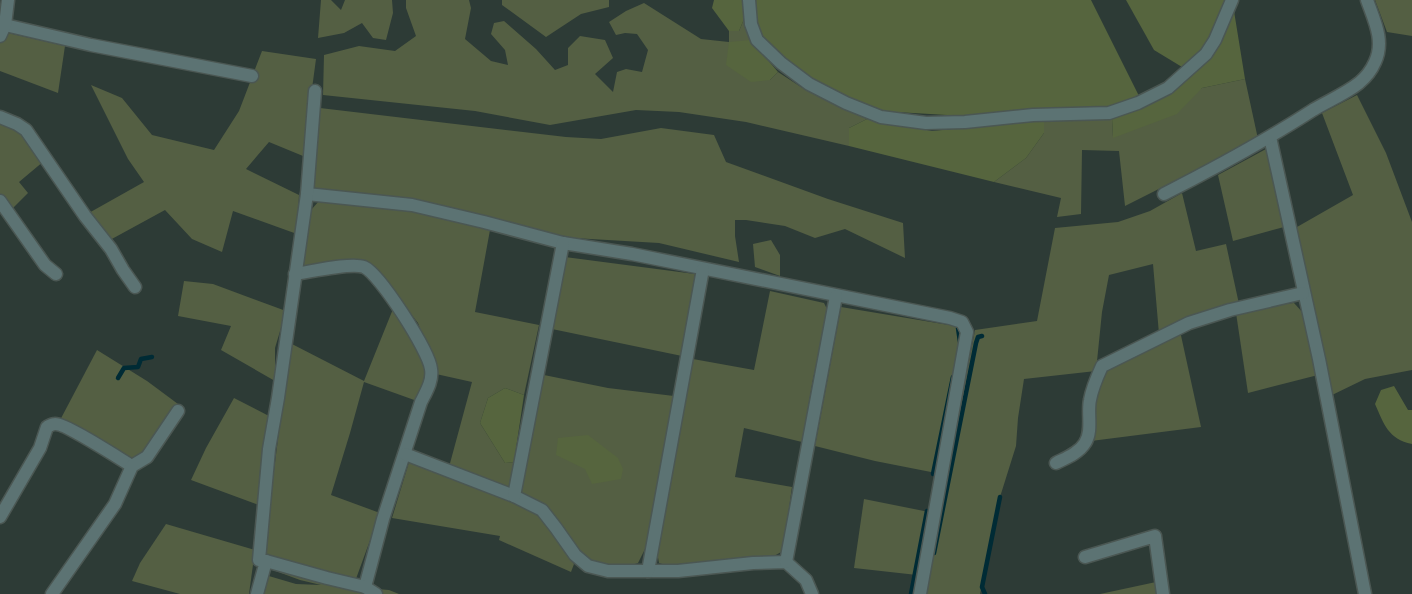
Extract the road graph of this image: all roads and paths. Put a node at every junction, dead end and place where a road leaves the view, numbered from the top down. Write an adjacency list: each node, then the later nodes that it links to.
1 (8, 0): 5 (street)
2 (749, 0): 3 (street)
3 (1232, 0)
4 (1367, 0): 9 (street)
5 (2, 31): 6 (street)
6 (252, 76)
7 (315, 91): 10 (street)
8 (0, 117): 17 (street)
9 (1270, 138): 11 (street); 18 (street)
10 (307, 194): 13 (street); 16 (street)
11 (1164, 194)
12 (0, 201): 15 (street)
13 (563, 244): 14 (street); 24 (street)
14 (703, 269): 19 (street); 29 (street)
15 (56, 274)
16 (295, 274): 21 (street); 27 (street)
17 (136, 287)
18 (1303, 293): 22 (street); 37 (street)
19 (836, 296): 28 (street); 35 (street)
20 (178, 410): 23 (street)
21 (405, 454): 24 (street); 30 (street)
22 (1056, 463)
23 (132, 466): 25 (street); 31 (street)
24 (514, 496): 29 (street)
25 (0, 517)
26 (1085, 557): 36 (street)
27 (266, 561): 30 (street); 32 (street)
28 (786, 562): 29 (street); 34 (street)
29 (648, 571)
30 (365, 586): 33 (street)
31 (52, 594)
32 (257, 594)
33 (376, 594)
34 (812, 594)
35 (920, 594)
36 (1163, 594)
37 (1365, 594)

